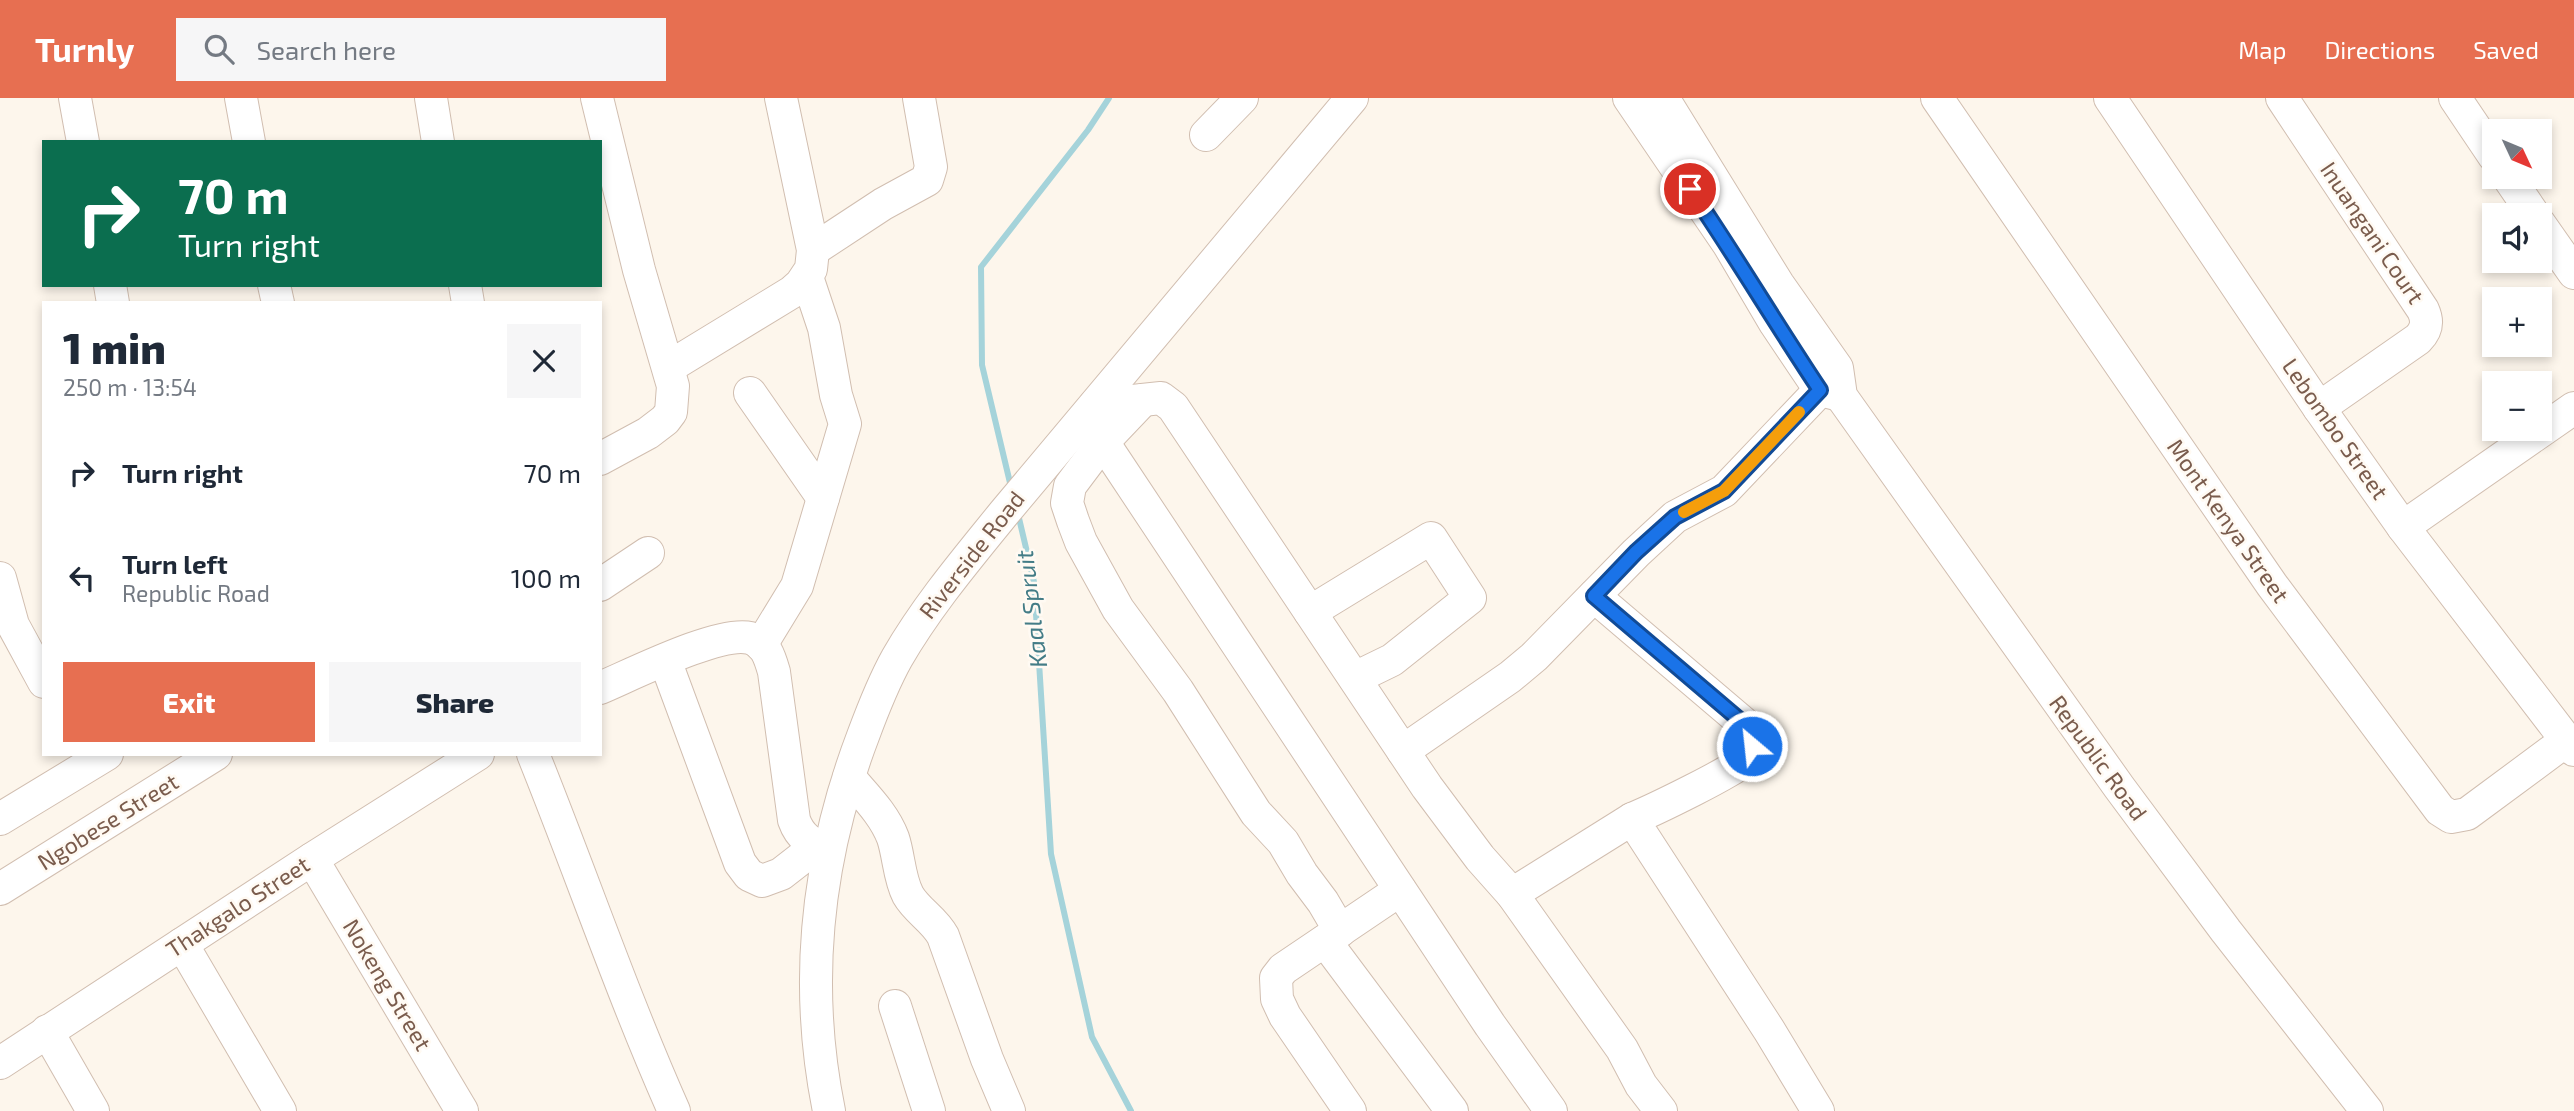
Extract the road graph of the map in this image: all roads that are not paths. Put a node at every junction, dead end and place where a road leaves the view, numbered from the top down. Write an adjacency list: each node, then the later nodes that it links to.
1 (75, 98): 17 (street)
2 (241, 98): 18 (street)
3 (431, 98): 19 (street)
4 (597, 98): 23 (street)
5 (781, 98): 21 (street)
6 (919, 98): 21 (street)
7 (1242, 98): 15 (street)
8 (1352, 98): 27 (street, Riverside Road)
9 (1629, 98): 25 (street, Republic Road)
10 (1663, 98): 25 (street, Republic Road)
11 (1937, 98): 44 (street, Mont Kenya Street)
12 (2110, 98): 28 (street, Lebombo Street)
13 (2282, 98): 28 (street, Inuangani Court)
14 (2455, 98): 16 (street)
15 (1206, 135)
16 (2482, 138)
17 (83, 140)
18 (249, 140)
19 (438, 140)
20 (2555, 232): 22 (street)
21 (810, 263): 23 (street); 32 (street)
22 (2574, 273)
23 (669, 367): 31 (street)
24 (750, 393): 32 (street)
25 (1830, 393): 37 (street); 75 (street, Republic Road)
26 (1143, 400): 27 (street); 30 (street); 38 (street)
27 (1094, 405): 50 (street, Riverside Road)
28 (2319, 408): 33 (street, Lebombo Street)
29 (2574, 408): 33 (street)
30 (1102, 442): 56 (street); 58 (street)
31 (602, 458)
32 (823, 498): 39 (street)
33 (2403, 527): 44 (street, Lebombo Street)
34 (648, 553): 36 (street)
35 (0, 578): 41 (street)
36 (602, 584)
37 (1594, 596): 45 (street); 52 (street)
38 (1310, 612): 42 (street); 42 (street)
39 (761, 645): 40 (street); 53 (street)
40 (665, 660): 43 (street); 53 (street)
41 (42, 678)
42 (1354, 678): 45 (street)
43 (603, 680)
44 (2570, 745)
45 (1403, 751): 57 (street)
46 (213, 756): 55 (street, Ngobese Street)
47 (475, 756): 54 (street, Thakgalo Street)
48 (534, 756): 66 (street)
49 (97, 757): 51 (street)
50 (849, 777): 53 (street, Riverside Road); 69 (street)
51 (0, 819)
52 (1632, 819): 57 (street); 74 (street)
53 (822, 848): 67 (street, Riverside Road)
54 (312, 859): 59 (street, Thakgalo Street); 65 (street, Nokeng Street)
55 (0, 889)
56 (1400, 890): 58 (street); 72 (street)
57 (1512, 894): 73 (street)
58 (1333, 936): 70 (street); 71 (street)
59 (182, 944): 61 (street, Thakgalo Street); 64 (street)
60 (895, 1006): 68 (street)
61 (47, 1031): 62 (street, Thakgalo Street); 63 (street)
62 (0, 1063)
63 (93, 1111)
64 (279, 1111)
65 (462, 1111)
66 (674, 1111)
67 (829, 1111)
68 (929, 1111)
69 (1009, 1111)
70 (1350, 1111)
71 (1452, 1111)
72 (1551, 1111)
73 (1661, 1111)
74 (1818, 1111)
75 (2367, 1111)

